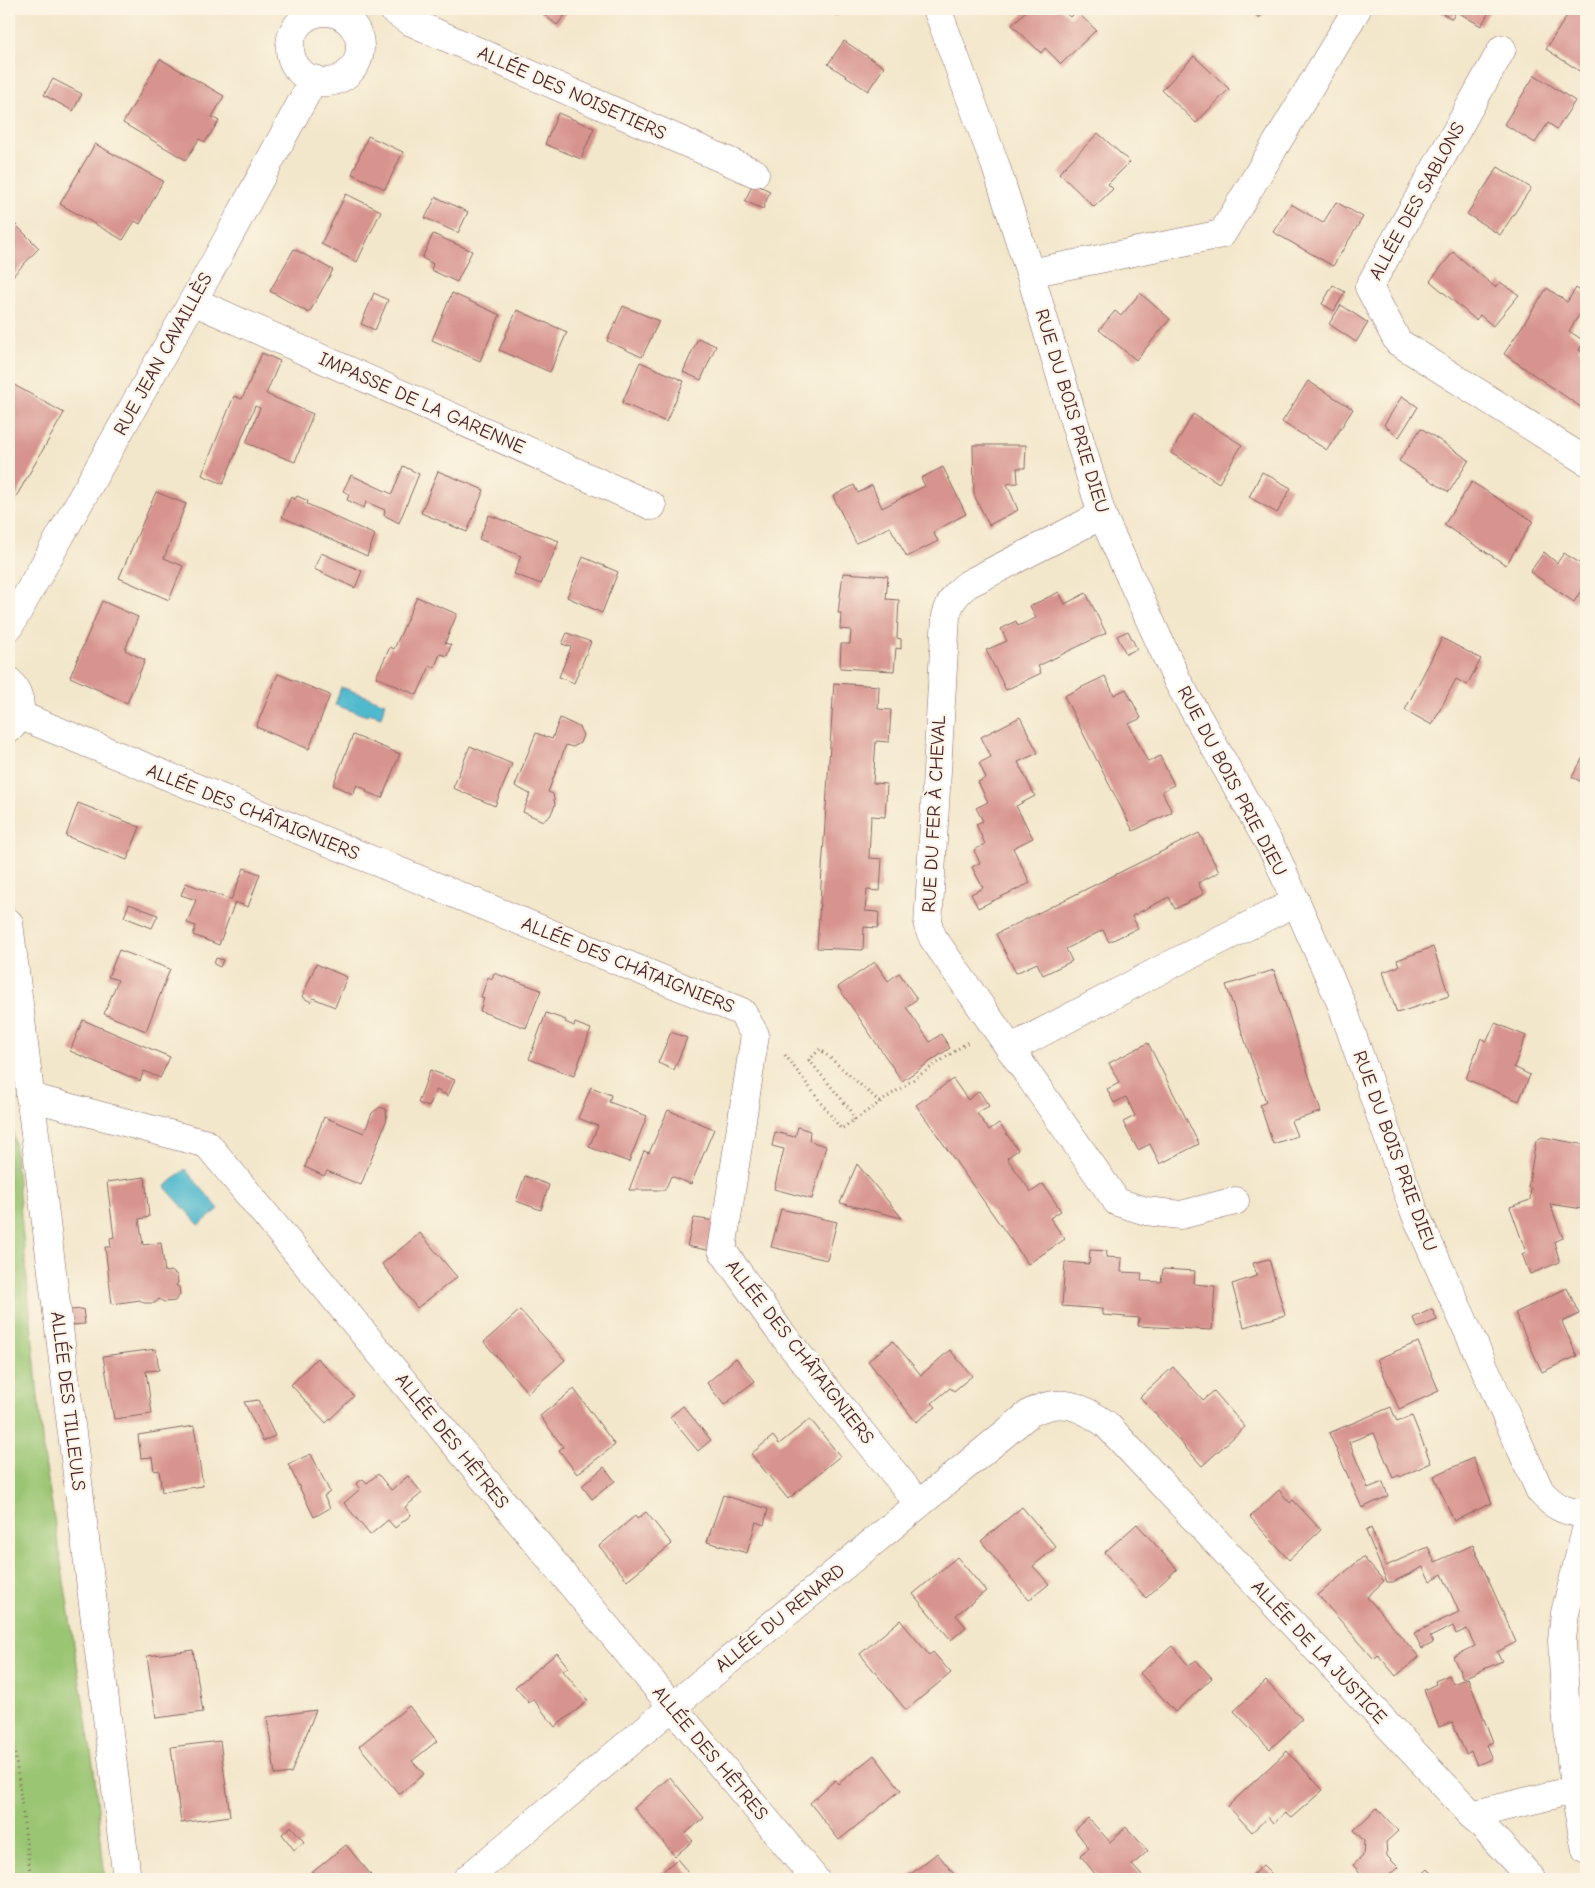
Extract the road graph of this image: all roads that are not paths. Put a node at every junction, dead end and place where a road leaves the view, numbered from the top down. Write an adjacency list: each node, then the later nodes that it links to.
1 (382, 9): 6 (street)
2 (392, 9): 9 (street, ALLÉE DES NOISETIERS)
3 (937, 9): 10 (street, RUE DU BOIS PRIE DIEU)
4 (1357, 9): 10 (street)
5 (315, 11): 6 (street); 8 (street)
6 (355, 28): 8 (street)
7 (1502, 49): 12 (street, ALLÉE DES SABLONS)
8 (314, 79): 11 (street, RUE JEAN CAVAILLÈS)
9 (755, 173)
10 (1030, 273): 14 (street, RUE DU BOIS PRIE DIEU)
11 (193, 300): 13 (street, IMPASSE DE LA GARENNE); 15 (street, RUE JEAN CAVAILLÈS)
12 (1586, 461)
13 (652, 506)
14 (1102, 515): 18 (street, RUE DU BOIS PRIE DIEU); 20 (street, RUE DU FER À CHEVAL)
15 (9, 627)
16 (9, 681): 17 (street)
17 (14, 722): 24 (street, ALLÉE DES CHÂTAIGNIERS)
18 (1296, 902): 20 (street); 25 (street, RUE DU BOIS PRIE DIEU)
19 (9, 923): 21 (street, ALLÉE DES TILLEULS)
20 (1010, 1049): 22 (street, RUE DU FER À CHEVAL)
21 (30, 1096): 27 (street, ALLÉE DES HÊTRES); 31 (street, ALLÉE DES TILLEULS)
22 (1235, 1201)
23 (1106, 1424): 24 (street, ALLÉE DU RENARD); 29 (street, ALLÉE DE LA JUSTICE)
24 (920, 1504): 27 (street, ALLÉE DU RENARD)
25 (1586, 1514)
26 (1586, 1530): 28 (street)
27 (672, 1707): 32 (street, ALLÉE DU RENARD); 33 (street, ALLÉE DES HÊTRES)
28 (1580, 1788): 29 (street); 30 (street)
29 (1471, 1815): 34 (street, ALLÉE DE LA JUSTICE)
30 (1586, 1850)
31 (127, 1879)
32 (467, 1879)
33 (815, 1879)
34 (1532, 1879)

